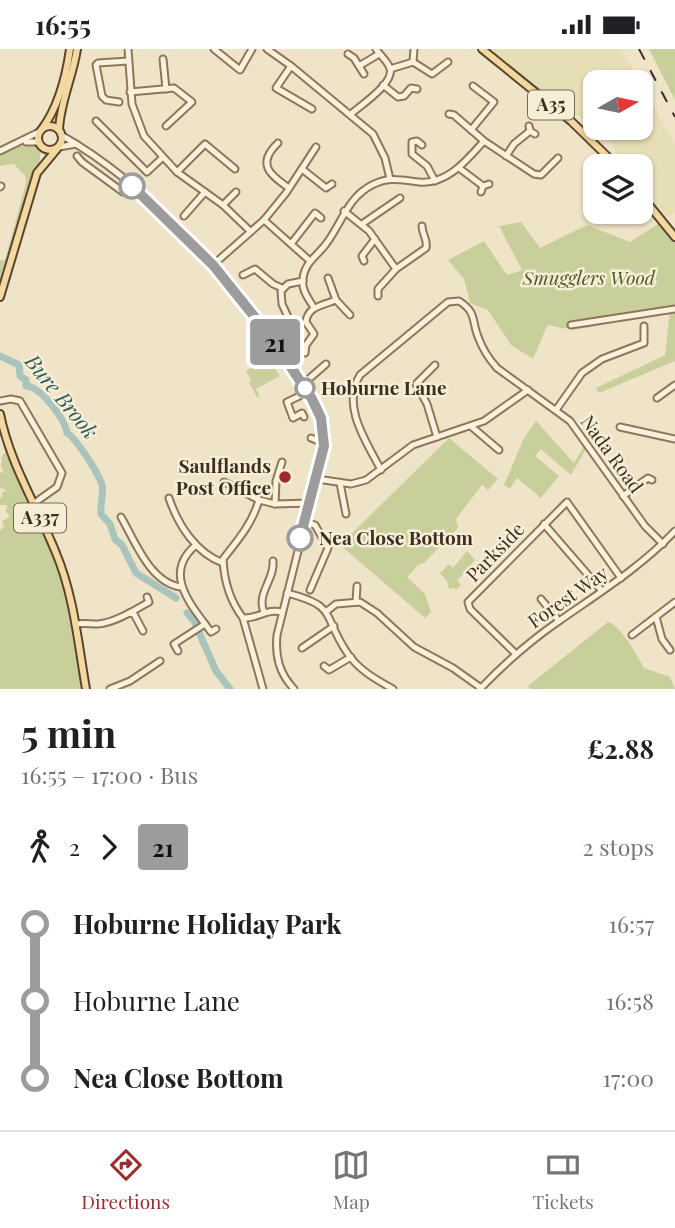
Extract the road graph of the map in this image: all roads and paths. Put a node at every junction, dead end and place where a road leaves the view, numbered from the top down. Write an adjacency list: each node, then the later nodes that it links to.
1 (70, 49): 37 (main road)
2 (77, 49): 38 (main road)
3 (128, 49): 13 (street)
4 (214, 49): 5 (street)
5 (252, 49)
6 (267, 49): 9 (street)
7 (414, 49): 14 (street)
8 (482, 49): 48 (main road, A35)
9 (276, 51): 16 (street)
10 (378, 51): 17 (street); 18 (street)
11 (348, 54): 17 (street)
12 (163, 59): 24 (street)
13 (128, 61): 25 (street); 27 (street)
14 (413, 62): 15 (street); 18 (street)
15 (448, 62)
16 (291, 66): 23 (street); 31 (street)
17 (359, 66): 19 (street)
18 (390, 69): 20 (street)
19 (364, 73)
20 (383, 85): 21 (street); 31 (street)
21 (412, 87)
22 (478, 87): 35 (street)
23 (276, 88): 26 (street); 30 (street)
24 (166, 89): 25 (street); 28 (street)
25 (131, 92): 52 (street)
26 (272, 95)
27 (119, 101)
28 (192, 102): 29 (street); 34 (street)
29 (199, 108)
30 (312, 109)
31 (351, 114): 59 (street)
32 (449, 114): 35 (street)
33 (96, 121): 52 (street)
34 (166, 125)
35 (471, 130): 39 (street)
36 (531, 130): 50 (street)
37 (41, 131): 38 (main road); 40 (street); 43 (main road)
38 (60, 133): 42 (street); 46 (main road)
39 (484, 141): 50 (street); 54 (street)
40 (23, 142): 43 (street); 47 (street)
41 (278, 143): 63 (street)
42 (76, 144): 46 (street); 58 (street)
43 (41, 145): 46 (main road); 53 (main road)
44 (422, 145): 60 (street)
45 (316, 147): 56 (street)
46 (58, 148): 53 (main road)
47 (0, 151)
48 (605, 154)
49 (77, 156): 62 (street)
50 (506, 156): 51 (street)
51 (559, 156)
52 (162, 158): 57 (street)
53 (41, 166): 90 (main road)
54 (459, 168): 60 (street); 64 (street)
55 (235, 169): 57 (street)
56 (302, 169): 61 (street); 63 (street)
57 (177, 171): 66 (street)
58 (123, 178): 62 (street); 83 (street)
59 (390, 179): 60 (street); 71 (street)
60 (435, 181)
61 (332, 184)
62 (117, 187): 65 (street)
63 (289, 188): 74 (street)
64 (485, 188)
65 (123, 192)
66 (205, 192): 69 (street); 72 (street)
67 (236, 192): 69 (street)
68 (396, 199): 75 (street)
69 (223, 205): 76 (street)
70 (653, 210): 78 (main road)
71 (344, 211): 75 (street); 82 (street)
72 (184, 216)
73 (321, 218): 80 (street)
74 (264, 220): 76 (street); 80 (street)
75 (362, 224): 79 (street)
76 (250, 231): 83 (street)
77 (420, 231): 84 (street)
78 (675, 237)
79 (375, 239): 81 (street); 84 (street)
80 (291, 243): 82 (street)
81 (361, 258)
82 (310, 261): 87 (street)
83 (213, 265): 101 (street)
84 (396, 269): 89 (street)
85 (243, 275): 88 (street)
86 (328, 278): 91 (street)
87 (303, 281): 88 (street); 92 (street)
88 (282, 288): 95 (street)
89 (378, 296)
90 (0, 297)
91 (336, 300): 92 (street); 94 (street)
92 (314, 308): 98 (street)
93 (675, 309): 96 (street)
94 (350, 315)
95 (288, 317)
96 (571, 325)
97 (645, 326): 107 (street)
98 (305, 353)
99 (326, 364): 101 (street)
100 (435, 365): 113 (street)
101 (303, 384): 104 (street)
102 (675, 385): 105 (street)
103 (528, 390): 107 (street, Nada Road); 110 (street); 119 (street, Nada Road)
104 (308, 392): 109 (street); 116 (street)
105 (657, 398)
106 (0, 401): 128 (street)
107 (556, 410): 124 (street, Nada Road)
108 (0, 414): 112 (main road, A337)
109 (304, 417)
110 (472, 427): 113 (street); 117 (street)
111 (620, 427): 115 (street)
112 (3, 434): 128 (main road, A337)
113 (438, 437): 119 (street)
114 (312, 438): 116 (street)
115 (675, 439)
116 (324, 443): 121 (street)
117 (499, 450)
118 (282, 462): 129 (street)
119 (381, 470): 123 (street)
120 (649, 478): 124 (street)
121 (317, 479): 123 (street); 127 (street)
122 (224, 482): 126 (street)
123 (340, 483): 130 (street)
124 (623, 496): 135 (street, Nada Road)
125 (169, 498): 136 (street)
126 (259, 500): 129 (street); 138 (street)
127 (310, 503): 129 (street); 132 (street)
128 (33, 504): 156 (main road, A337)
129 (275, 504)
130 (346, 514)
131 (121, 517): 141 (street)
132 (304, 522): 142 (street); 144 (street)
133 (544, 524): 139 (street, Parkside); 143 (street); 165 (street, Parkside)
134 (675, 531): 135 (street, Forest Way)
135 (663, 544): 139 (street, Forest Way)
136 (196, 545): 138 (street); 141 (street)
137 (272, 561): 151 (street)
138 (223, 563): 154 (street)
139 (621, 578): 143 (street, Forest Way)
140 (357, 586): 147 (street)
141 (181, 587): 158 (street)
142 (310, 590)
143 (602, 591): 155 (street, Forest Way)
144 (287, 593): 150 (street); 152 (street)
145 (147, 597): 149 (street)
146 (541, 599): 155 (street)
147 (356, 601): 150 (street); 174 (street)
148 (675, 602): 153 (street)
149 (128, 611): 156 (street); 160 (street)
150 (327, 611): 157 (street)
151 (264, 612): 152 (street); 154 (street)
152 (282, 612): 172 (street)
153 (656, 617): 161 (street); 163 (street)
154 (243, 618): 171 (street)
155 (559, 621): 165 (street, Forest Way)
156 (75, 624): 169 (main road, A337)
157 (334, 626): 162 (street); 166 (street)
158 (200, 627): 159 (street); 164 (street)
159 (216, 629)
160 (143, 631)
161 (632, 635)
162 (302, 648)
163 (670, 650)
164 (178, 651)
165 (516, 654): 174 (street, Forest Way)
166 (351, 657): 168 (street); 173 (street)
167 (160, 661): 170 (street)
168 (324, 666)
169 (86, 689)
170 (110, 689)
171 (262, 689)
172 (294, 689)
173 (393, 689)
174 (480, 689)

